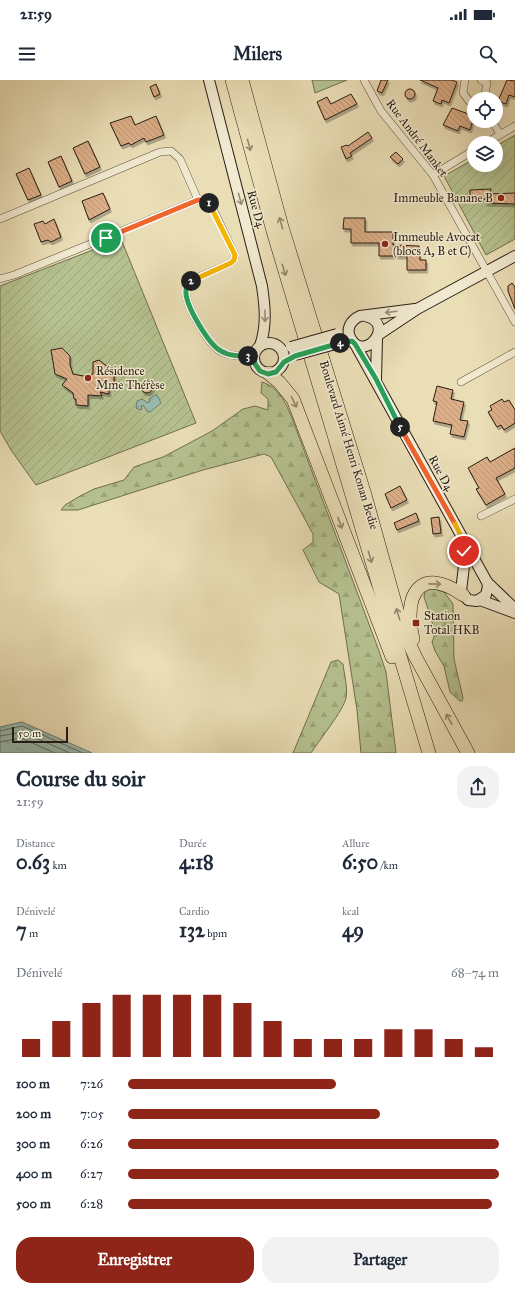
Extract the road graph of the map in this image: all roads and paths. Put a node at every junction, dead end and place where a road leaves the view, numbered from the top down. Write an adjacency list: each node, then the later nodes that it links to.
1 (209, 80): 27 (main road, Rue D4, one-way to 27)
2 (232, 80): 46 (highway, Boulevard Aimé Henri Konan Bedie, one-way to 46)
3 (242, 80): 45 (highway, Boulevard Aimé Henri Konan Bedie, one-way to 3)
4 (364, 80): 14 (street, Rue André Manket)
5 (465, 80): 8 (street)
6 (481, 80): 7 (street)
7 (486, 92)
8 (467, 98)
9 (515, 126): 11 (street)
10 (496, 128): 11 (street)
11 (500, 134): 12 (street)
12 (497, 136)
13 (467, 154): 14 (street)
14 (433, 175): 18 (street, Rue André Manket)
15 (198, 200): 16 (street); 19 (street); 31 (street)
16 (0, 219)
17 (515, 256): 18 (main road)
18 (487, 273): 20 (main road); 22 (street, Rue André Manket)
19 (0, 279)
20 (417, 309): 21 (main road, one-way to 21); 24 (main road)
21 (365, 316): 23 (main road); 24 (main road)
22 (515, 322)
23 (349, 326): 25 (main road); 26 (main road)
24 (378, 337): 26 (main road); 34 (main road, Rue D4)
25 (338, 338): 26 (main road); 29 (main road, bridge)
26 (354, 343): 34 (main road, Rue D4)
27 (260, 346): 28 (main road); 31 (main road, Rue D4)
28 (280, 347): 29 (main road); 32 (main road)
29 (293, 351): 32 (main road)
30 (515, 352): 35 (street)
31 (254, 356): 33 (main road)
32 (284, 362): 33 (main road)
33 (268, 374): 46 (highway, one-way to 46)
34 (376, 379): 38 (main road, Rue D4)
35 (461, 382)
36 (515, 499): 37 (street)
37 (481, 516)
38 (461, 536): 39 (main road, Rue D4); 40 (main road, Rue D4)
39 (485, 580): 40 (main road); 42 (main road); 43 (main road, Rue D4)
40 (462, 581): 41 (main road, Rue D4)
41 (463, 595): 42 (main road); 45 (highway, one-way to 41)
42 (480, 600): 44 (main road)
43 (515, 609)
44 (515, 613)
45 (425, 675): 48 (highway, Boulevard Aimé Henri Konan Bedie, one-way to 45)
46 (418, 717): 47 (highway, Boulevard Aimé Henri Konan Bedie)
47 (429, 753)
48 (468, 753)

